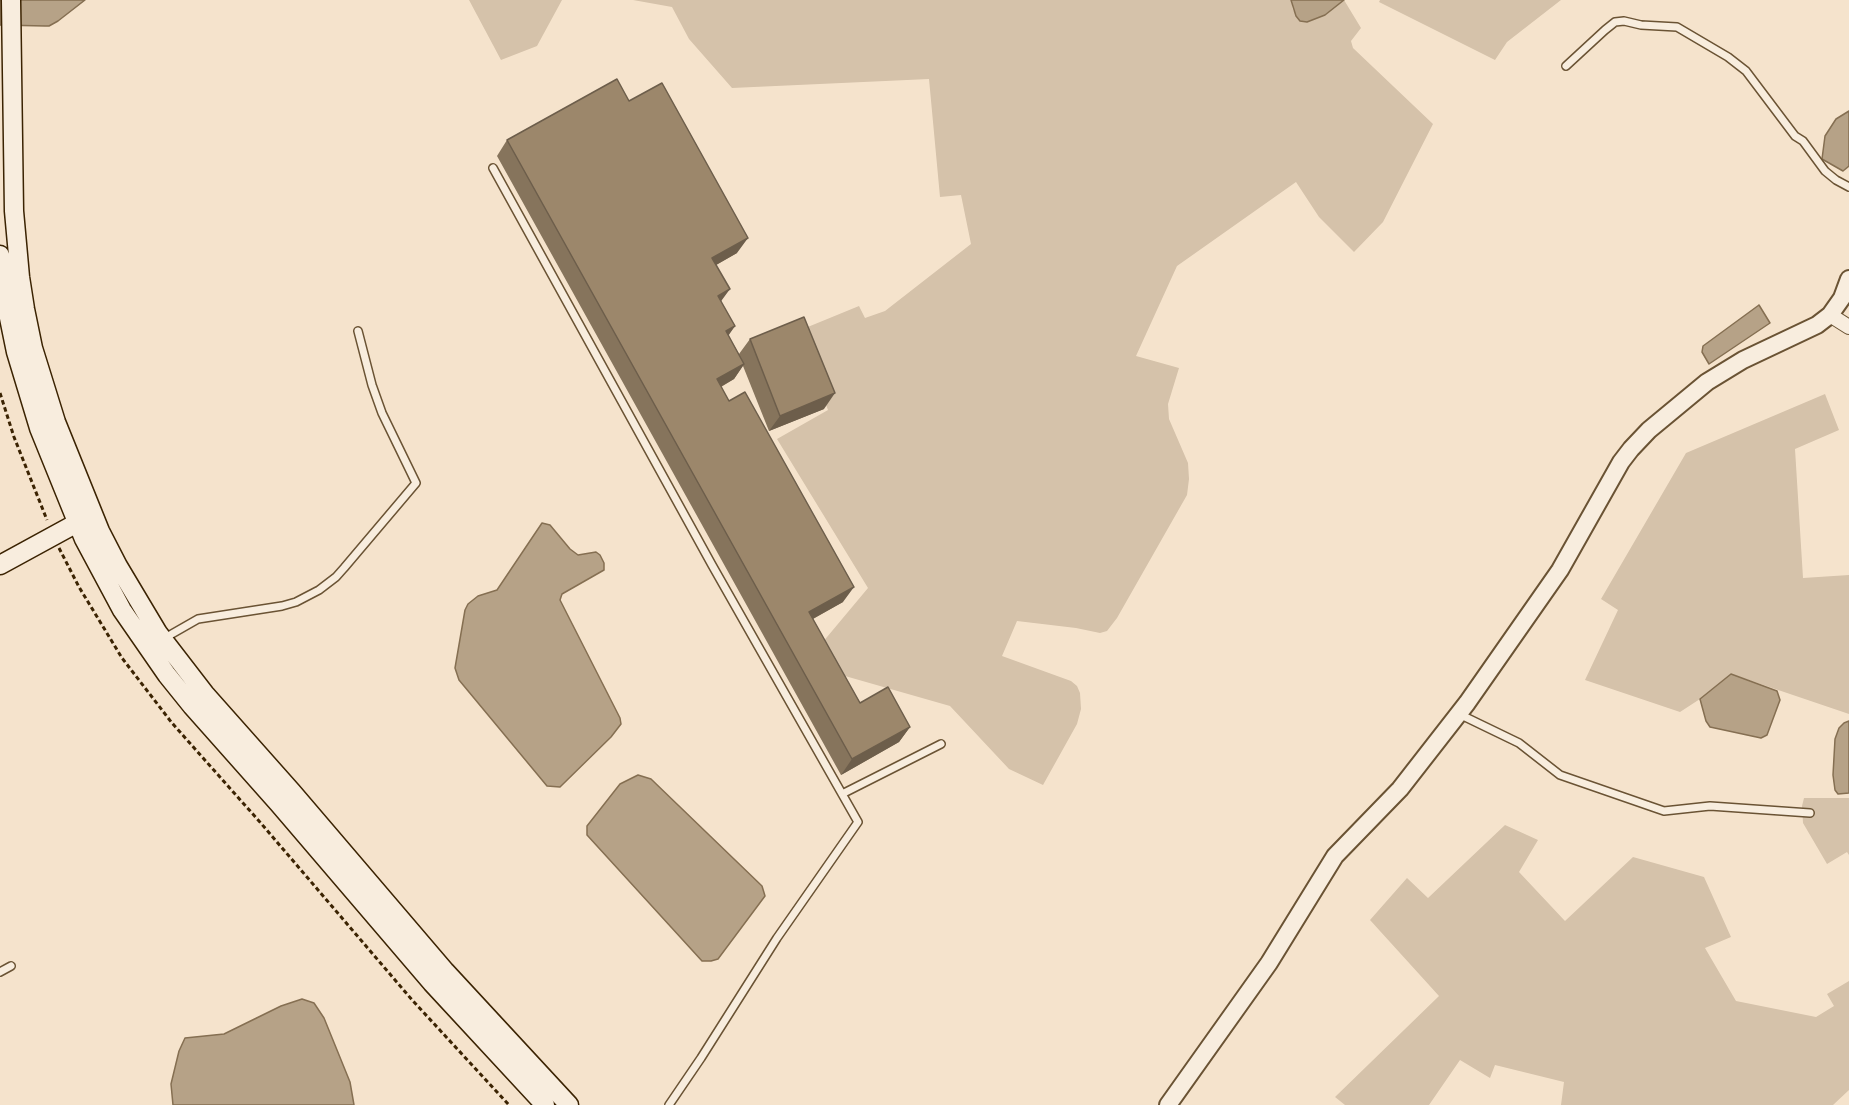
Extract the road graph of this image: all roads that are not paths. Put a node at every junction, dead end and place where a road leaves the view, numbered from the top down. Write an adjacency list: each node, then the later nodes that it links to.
1 (11, 0): 12 (main road)
2 (1566, 66): 4 (lane)
3 (493, 168): 15 (lane)
4 (1849, 187)
5 (0, 255): 10 (main road)
6 (1849, 279): 7 (street)
7 (1830, 315): 8 (street); 13 (street)
8 (1849, 327)
9 (358, 331): 12 (lane)
10 (77, 523): 11 (main road); 19 (main road)
11 (0, 565)
12 (163, 639): 20 (main road)
13 (1459, 714): 16 (lane); 22 (street)
14 (941, 744): 15 (lane)
15 (842, 794): 21 (lane)
16 (1810, 813)
17 (11, 966): 18 (lane)
18 (0, 972)
19 (545, 1105)
20 (569, 1105)
21 (669, 1105)
22 (1168, 1105)

